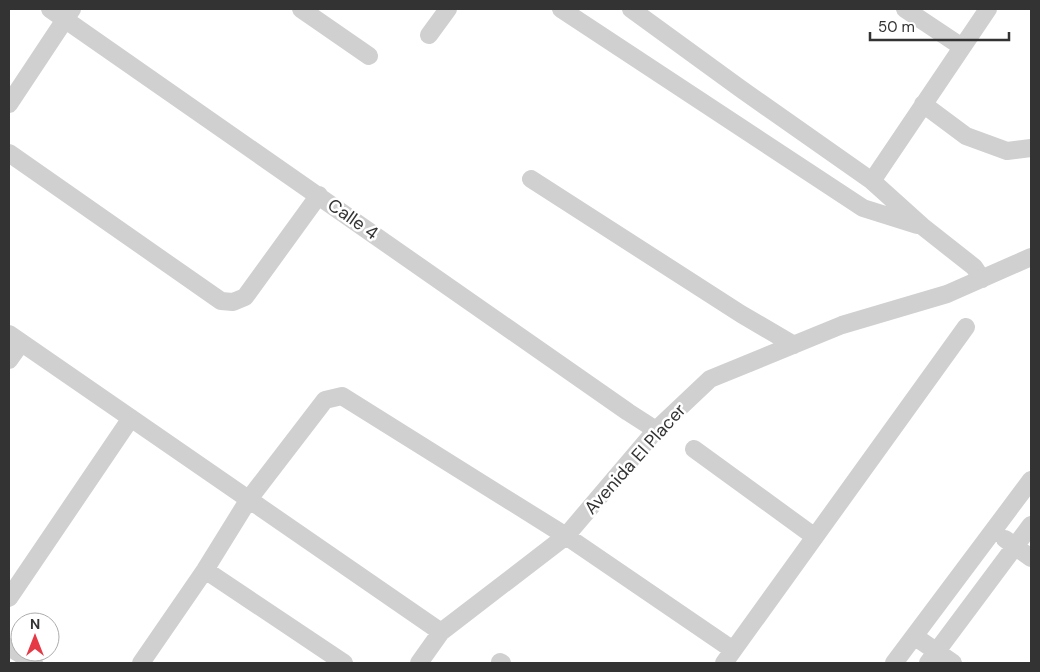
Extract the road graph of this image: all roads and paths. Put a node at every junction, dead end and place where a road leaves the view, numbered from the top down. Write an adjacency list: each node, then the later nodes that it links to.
1 (50, 9): 8 (street, Calle 4)
2 (301, 9): 11 (street)
3 (448, 9): 9 (street)
4 (561, 9): 19 (street)
5 (631, 9): 17 (street)
6 (906, 9): 10 (street)
7 (988, 9): 10 (street)
8 (68, 14): 12 (street); 18 (street, Calle 4)
9 (429, 35)
10 (962, 47): 13 (street)
11 (370, 56)
12 (9, 104)
13 (923, 104): 14 (street); 17 (street)
14 (1031, 148)
15 (9, 153): 18 (street)
16 (531, 179): 24 (street)
17 (872, 180): 19 (street)
18 (319, 195): 27 (street, Calle 4)
19 (922, 226): 21 (street)
20 (1031, 257): 21 (street, Avenida El Placer)
21 (982, 279): 24 (street, Avenida El Placer)
22 (966, 327): 34 (street)
23 (15, 338): 25 (street); 26 (street)
24 (794, 345): 27 (street, Avenida El Placer)
25 (9, 360)
26 (131, 418): 30 (street); 38 (street)
27 (656, 430): 33 (street, Avenida El Placer)
28 (694, 449): 34 (street)
29 (1031, 480): 32 (street)
30 (249, 500): 33 (street); 37 (street); 39 (street)
31 (1031, 525): 35 (street)
32 (993, 530): 35 (street); 40 (street)
33 (566, 536): 39 (street, Avenida El Placer); 42 (street)
34 (815, 537): 42 (street)
35 (1015, 546): 36 (street); 43 (street)
36 (1031, 558)
37 (205, 570): 45 (street); 46 (street)
38 (9, 598)
39 (441, 632): 47 (street, Avenida El Placer)
40 (914, 636): 43 (street); 48 (street)
41 (9, 647): 44 (street)
42 (728, 657)
43 (933, 657): 49 (street)
44 (34, 663)
45 (141, 663)
46 (344, 663)
47 (419, 663)
48 (894, 663)
49 (953, 663)

